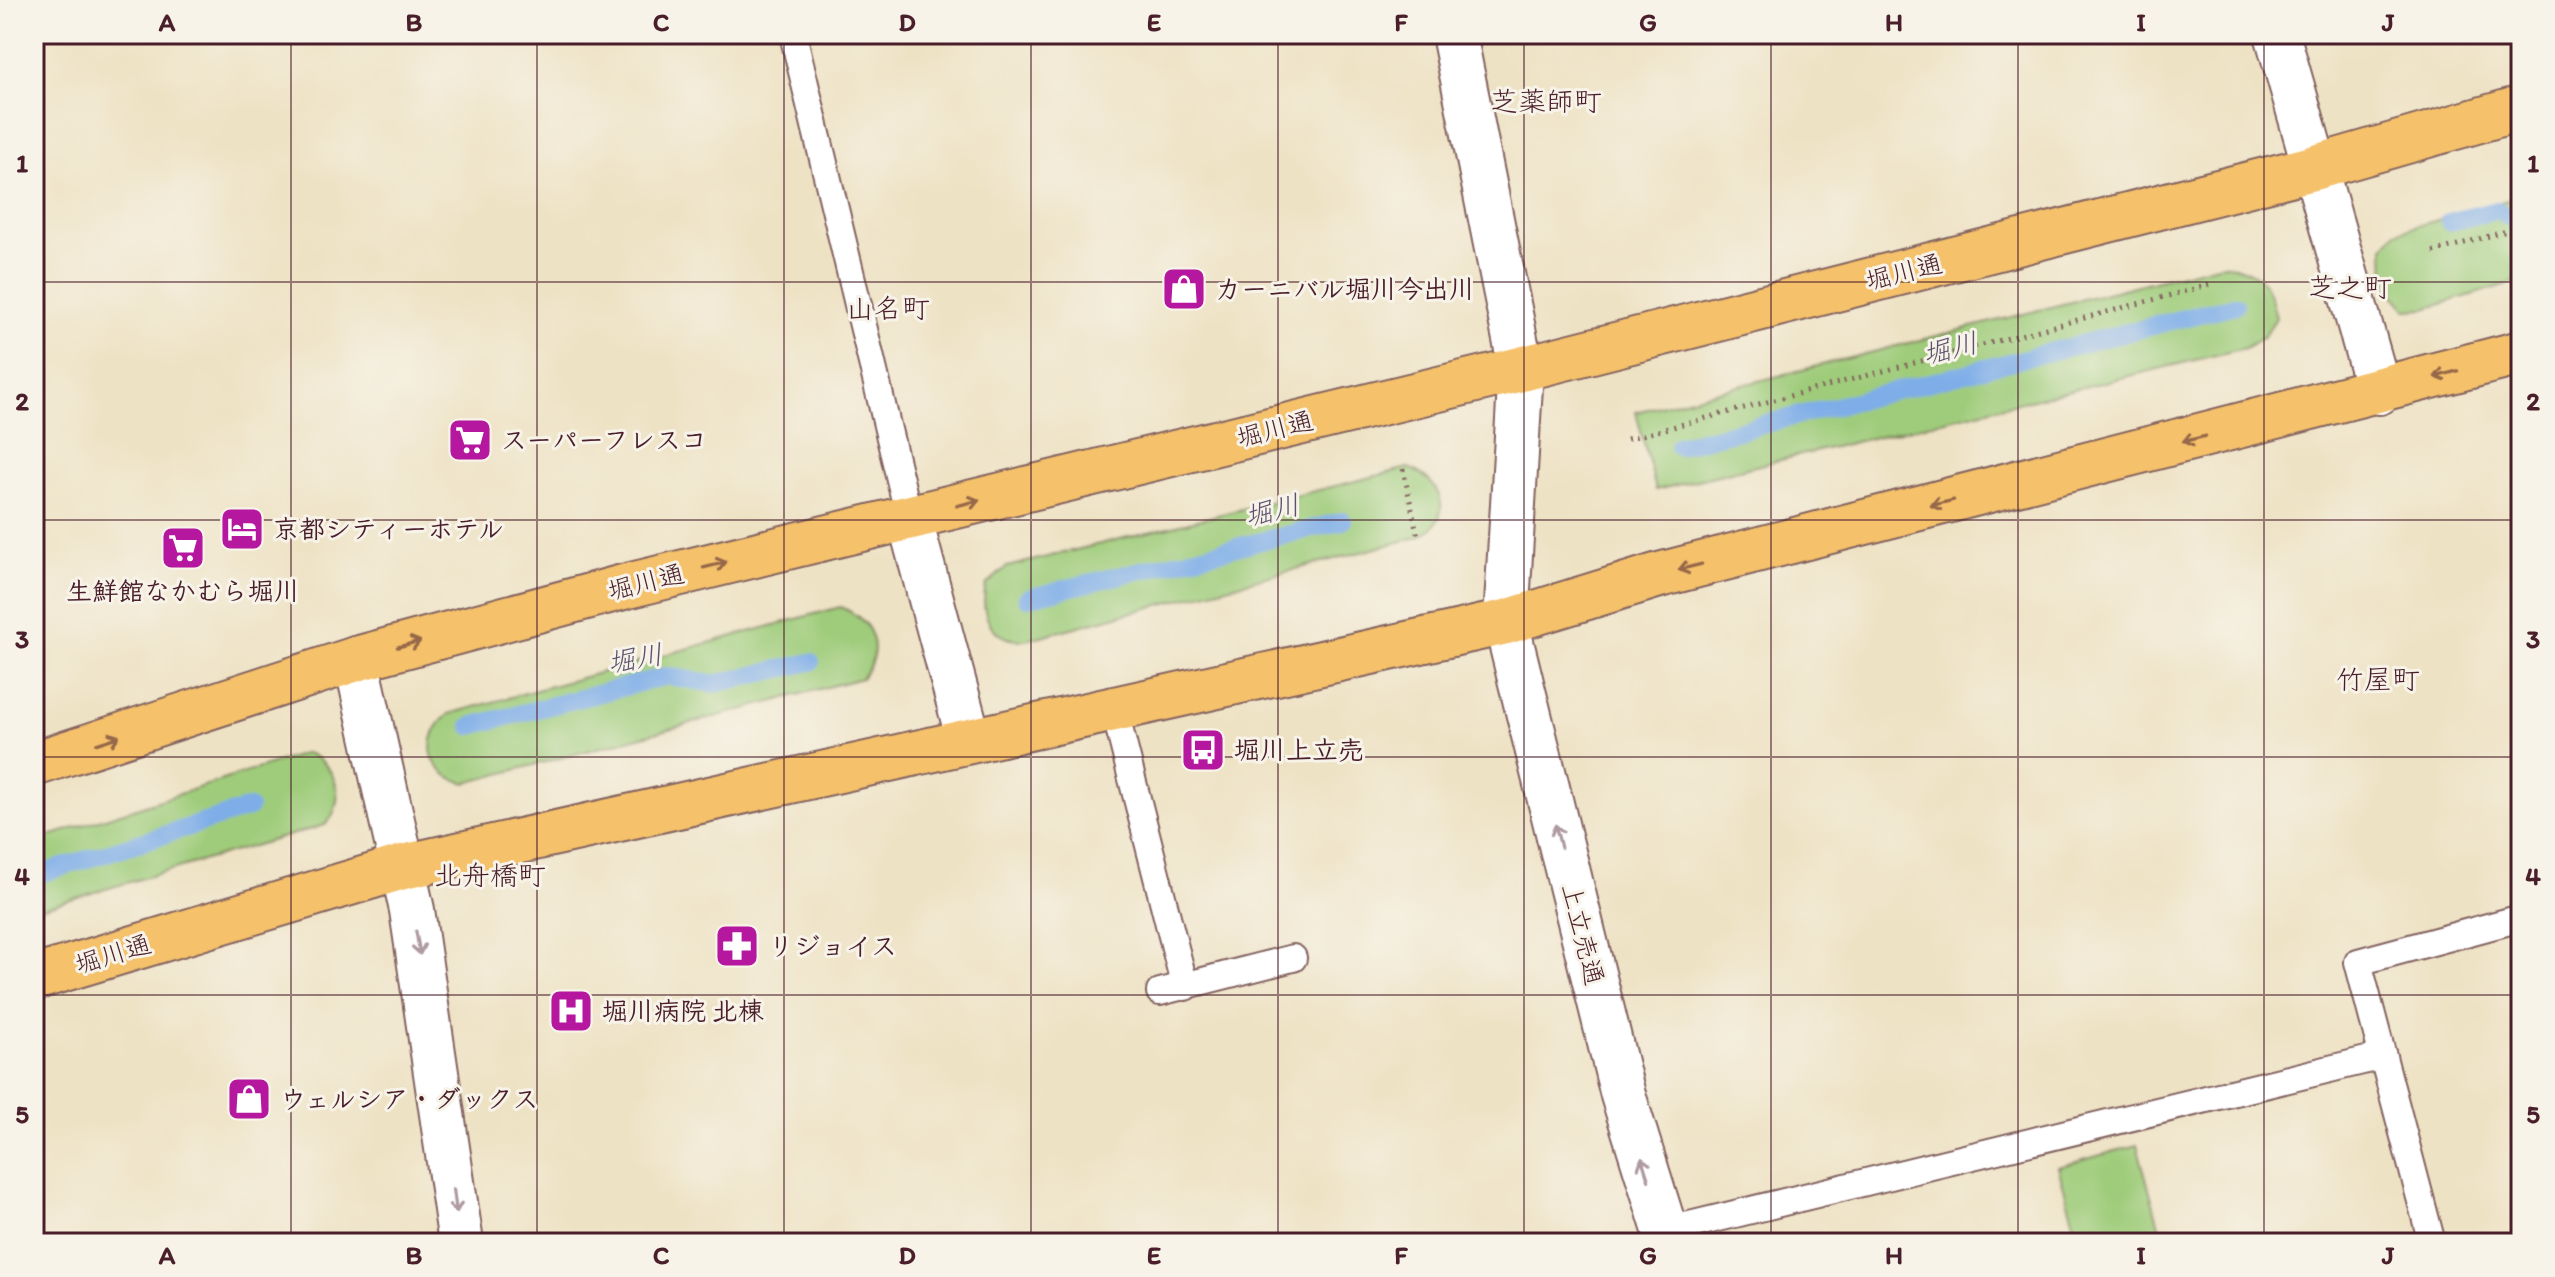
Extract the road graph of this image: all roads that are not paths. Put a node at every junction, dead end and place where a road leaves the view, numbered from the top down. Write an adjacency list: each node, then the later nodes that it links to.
1 (793, 34): 9 (lane)
2 (1454, 34): 7 (street, 上立売通)
3 (2277, 34): 5 (street)
4 (2521, 108): 5 (main road, 堀川通)
5 (2313, 168): 7 (main road, 堀川通); 8 (street)
6 (2521, 353): 8 (main road, 堀川通, one-way to 8)
7 (1521, 369): 9 (main road, 堀川通, one-way to 7); 10 (street, 上立売通)
8 (2379, 392): 10 (main road, 堀川通, one-way to 10)
9 (909, 517): 11 (main road, 堀川通, one-way to 9); 13 (street)
10 (1506, 622): 12 (main road, 堀川通); 20 (street, 上立売通, one-way to 10)
11 (356, 659): 14 (main road, 堀川通, one-way to 11); 15 (street)
12 (1114, 708): 13 (main road, 堀川通); 17 (lane)
13 (969, 740): 15 (main road, 堀川通)
14 (34, 764)
15 (403, 867): 18 (main road, 堀川通); 21 (street, one-way to 21)
16 (2521, 918): 19 (lane)
17 (1293, 958)
18 (34, 978)
19 (2383, 1056): 20 (lane); 22 (lane)
20 (1667, 1237)
21 (461, 1243)
22 (2432, 1243)

